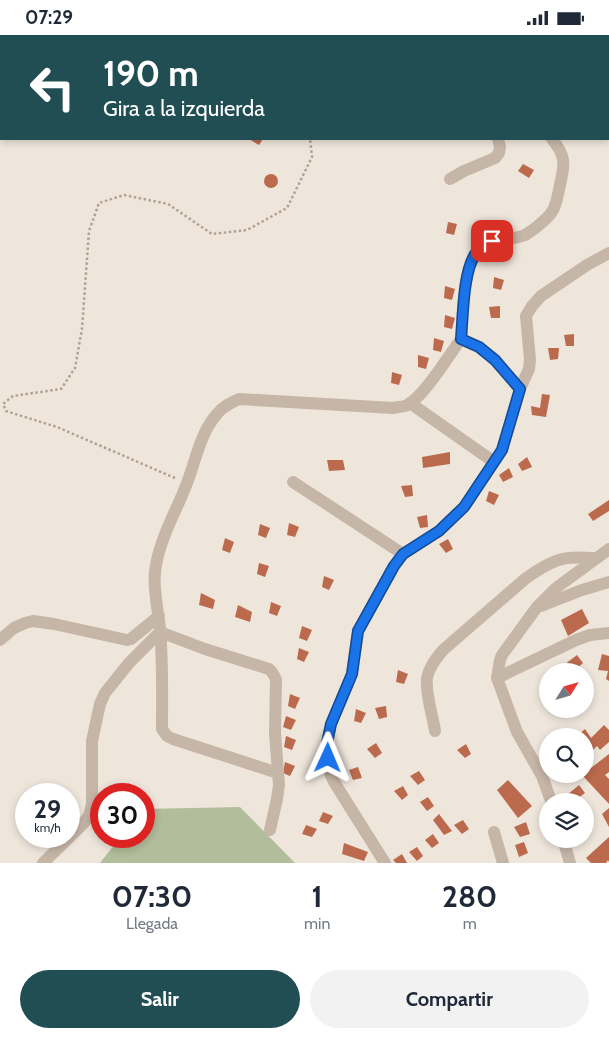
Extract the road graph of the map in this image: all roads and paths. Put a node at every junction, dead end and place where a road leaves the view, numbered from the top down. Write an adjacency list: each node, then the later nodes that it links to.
1 (310, 140): 11 (path)
2 (498, 140): 4 (street)
3 (553, 140): 6 (street)
4 (450, 179)
5 (609, 253): 7 (street)
6 (461, 339): 7 (street); 8 (street)
7 (520, 389): 9 (street)
8 (410, 403): 9 (street); 11 (street)
9 (494, 462): 13 (street)
10 (293, 482): 13 (street)
11 (187, 483): 17 (street)
12 (609, 549): 14 (street)
13 (403, 554): 29 (street)
14 (596, 558): 16 (street); 22 (street)
15 (609, 582): 16 (street)
16 (537, 607): 21 (street)
17 (159, 616): 18 (street); 20 (street)
18 (160, 632): 23 (street); 23 (street); 28 (street)
19 (609, 633): 21 (street)
20 (0, 640)
21 (497, 678): 24 (street)
22 (435, 731)
23 (278, 773): 25 (street)
24 (548, 793)
25 (270, 831)
26 (494, 832): 30 (street)
27 (566, 848): 31 (street)
28 (43, 863)
29 (385, 863)
30 (503, 863)
31 (570, 863)

